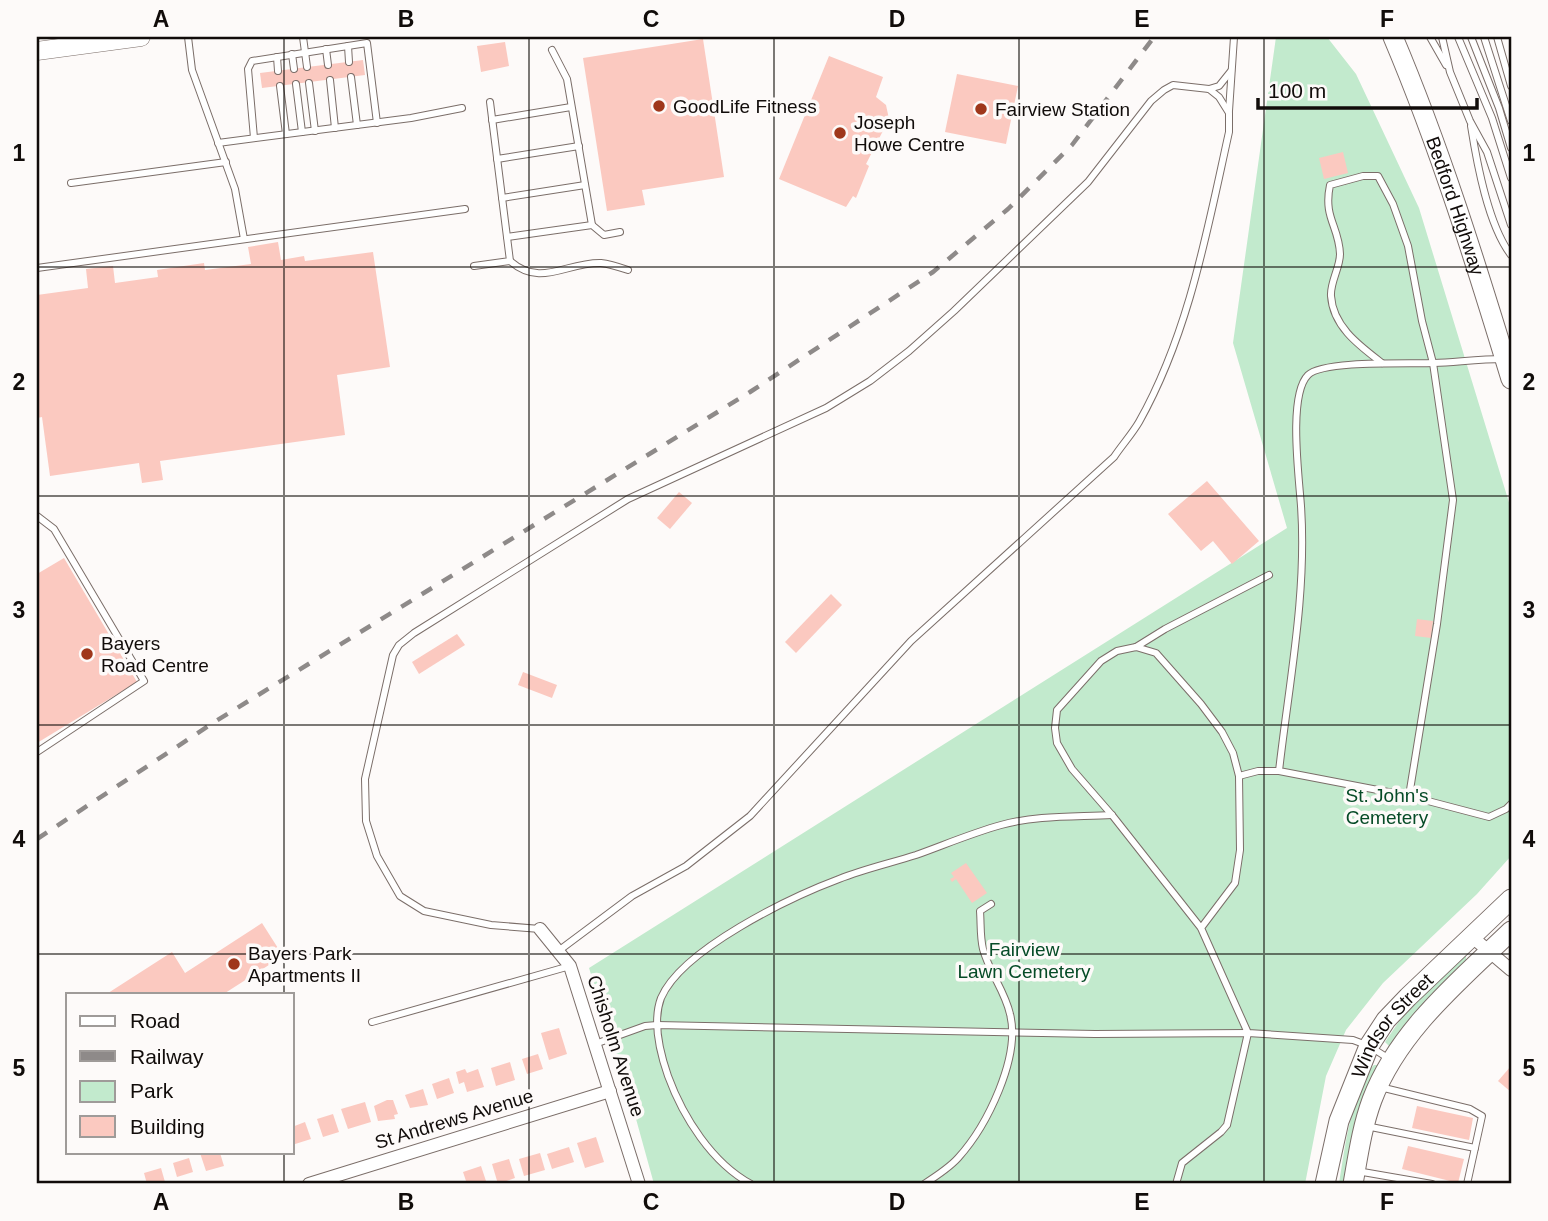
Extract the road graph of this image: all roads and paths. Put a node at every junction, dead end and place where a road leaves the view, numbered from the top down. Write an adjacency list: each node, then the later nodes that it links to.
1 (141, 37): 15 (main road)
2 (188, 37): 47 (lane)
3 (303, 37): 16 (lane)
4 (1234, 37): 23 (lane)
5 (1393, 37): 67 (main road, Bedford Highway)
6 (1430, 37): 25 (lane)
7 (1442, 37): 25 (lane)
8 (1458, 37): 52 (lane)
9 (1471, 37): 49 (lane)
10 (1484, 37): 39 (lane)
11 (1497, 37): 31 (lane)
12 (348, 46): 13 (lane); 19 (lane); 40 (lane)
13 (326, 49): 16 (lane); 20 (lane)
14 (552, 50): 34 (lane)
15 (37, 51)
16 (305, 52): 17 (lane); 21 (lane)
17 (292, 54): 18 (lane); 22 (lane)
18 (276, 57): 24 (lane); 46 (lane)
19 (349, 62)
20 (328, 65)
21 (307, 67)
22 (294, 69)
23 (1232, 69): 32 (lane); 36 (lane)
24 (278, 71)
25 (1450, 72): 38 (lane)
26 (351, 77): 41 (lane)
27 (330, 80): 42 (lane)
28 (309, 83): 43 (lane)
29 (296, 84): 44 (lane)
30 (280, 86): 45 (lane)
31 (1511, 86)
32 (1209, 89): 36 (lane); 85 (lane)
33 (490, 102): 37 (lane)
34 (571, 107): 37 (lane); 48 (lane)
35 (462, 108): 40 (lane)
36 (1229, 113): 88 (lane)
37 (492, 120): 50 (lane)
38 (1470, 121): 58 (lane); 62 (lane)
39 (1511, 121)
40 (377, 122): 41 (lane)
41 (357, 125): 42 (lane)
42 (335, 128): 43 (lane)
43 (315, 131): 44 (lane)
44 (302, 132): 45 (lane)
45 (286, 134): 46 (lane)
46 (254, 138): 47 (lane)
47 (218, 143): 51 (lane)
48 (579, 146): 50 (lane); 54 (lane)
49 (1511, 148)
50 (497, 159): 55 (lane)
51 (226, 162): 53 (lane); 61 (lane)
52 (1511, 178)
53 (71, 183)
54 (585, 185): 55 (lane); 57 (lane)
55 (502, 198): 60 (lane)
56 (465, 209): 61 (lane)
57 (592, 225): 59 (lane); 60 (lane)
58 (1511, 225)
59 (621, 232)
60 (507, 237): 63 (lane)
61 (244, 239): 65 (lane)
62 (1511, 255)
63 (510, 261): 64 (lane); 66 (lane)
64 (474, 266)
65 (37, 268)
66 (628, 270)
67 (1505, 358): 69 (lane); 70 (main road, Bedford Highway)
68 (1382, 363): 69 (lane); 69 (lane); 75 (lane)
69 (1433, 363): 77 (lane)
70 (1511, 379)
71 (37, 516): 74 (lane)
72 (1269, 575): 73 (lane)
73 (1136, 648): 76 (lane); 79 (lane)
74 (37, 752)
75 (1279, 771): 76 (lane); 77 (lane)
76 (1239, 776): 84 (lane)
77 (1409, 796): 78 (lane)
78 (1511, 804)
79 (1112, 815): 84 (lane); 93 (lane)
80 (1511, 890): 83 (main road)
81 (1511, 899): 83 (main road, Windsor Street)
82 (990, 904): 94 (lane)
83 (1486, 921): 87 (main road, Windsor Street)
84 (1201, 928): 95 (lane)
85 (540, 929): 88 (street, Chisholm Avenue)
86 (1511, 931): 89 (main road, Windsor Street)
87 (1471, 936): 89 (street); 97 (main road, Windsor Street)
88 (557, 952): 90 (street, Chisholm Avenue)
89 (1489, 953): 91 (street); 98 (main road, Windsor Street)
90 (570, 966): 92 (lane); 96 (street, Chisholm Avenue)
91 (1511, 970)
92 (372, 1022)
93 (657, 1025): 94 (lane); 96 (lane); 106 (lane)
94 (1013, 1032): 95 (lane); 107 (lane)
95 (1248, 1033): 97 (lane); 108 (lane)
96 (595, 1044): 100 (street, Chisholm Avenue)
97 (1369, 1046): 98 (lane); 109 (main road, Windsor Street)
98 (1392, 1060): 99 (main road, Windsor Street)
99 (1378, 1086): 101 (main road, Windsor Street); 102 (lane)
100 (610, 1091): 104 (street, St Andrews Avenue); 105 (street, Chisholm Avenue)
101 (1364, 1126): 102 (lane); 103 (main road, Windsor Street)
102 (1475, 1148): 111 (lane)
103 (1354, 1178): 110 (lane)
104 (309, 1184)
105 (639, 1184)
106 (751, 1184)
107 (924, 1184)
108 (1176, 1184)
109 (1325, 1184)
110 (1432, 1184)
111 (1467, 1184)

